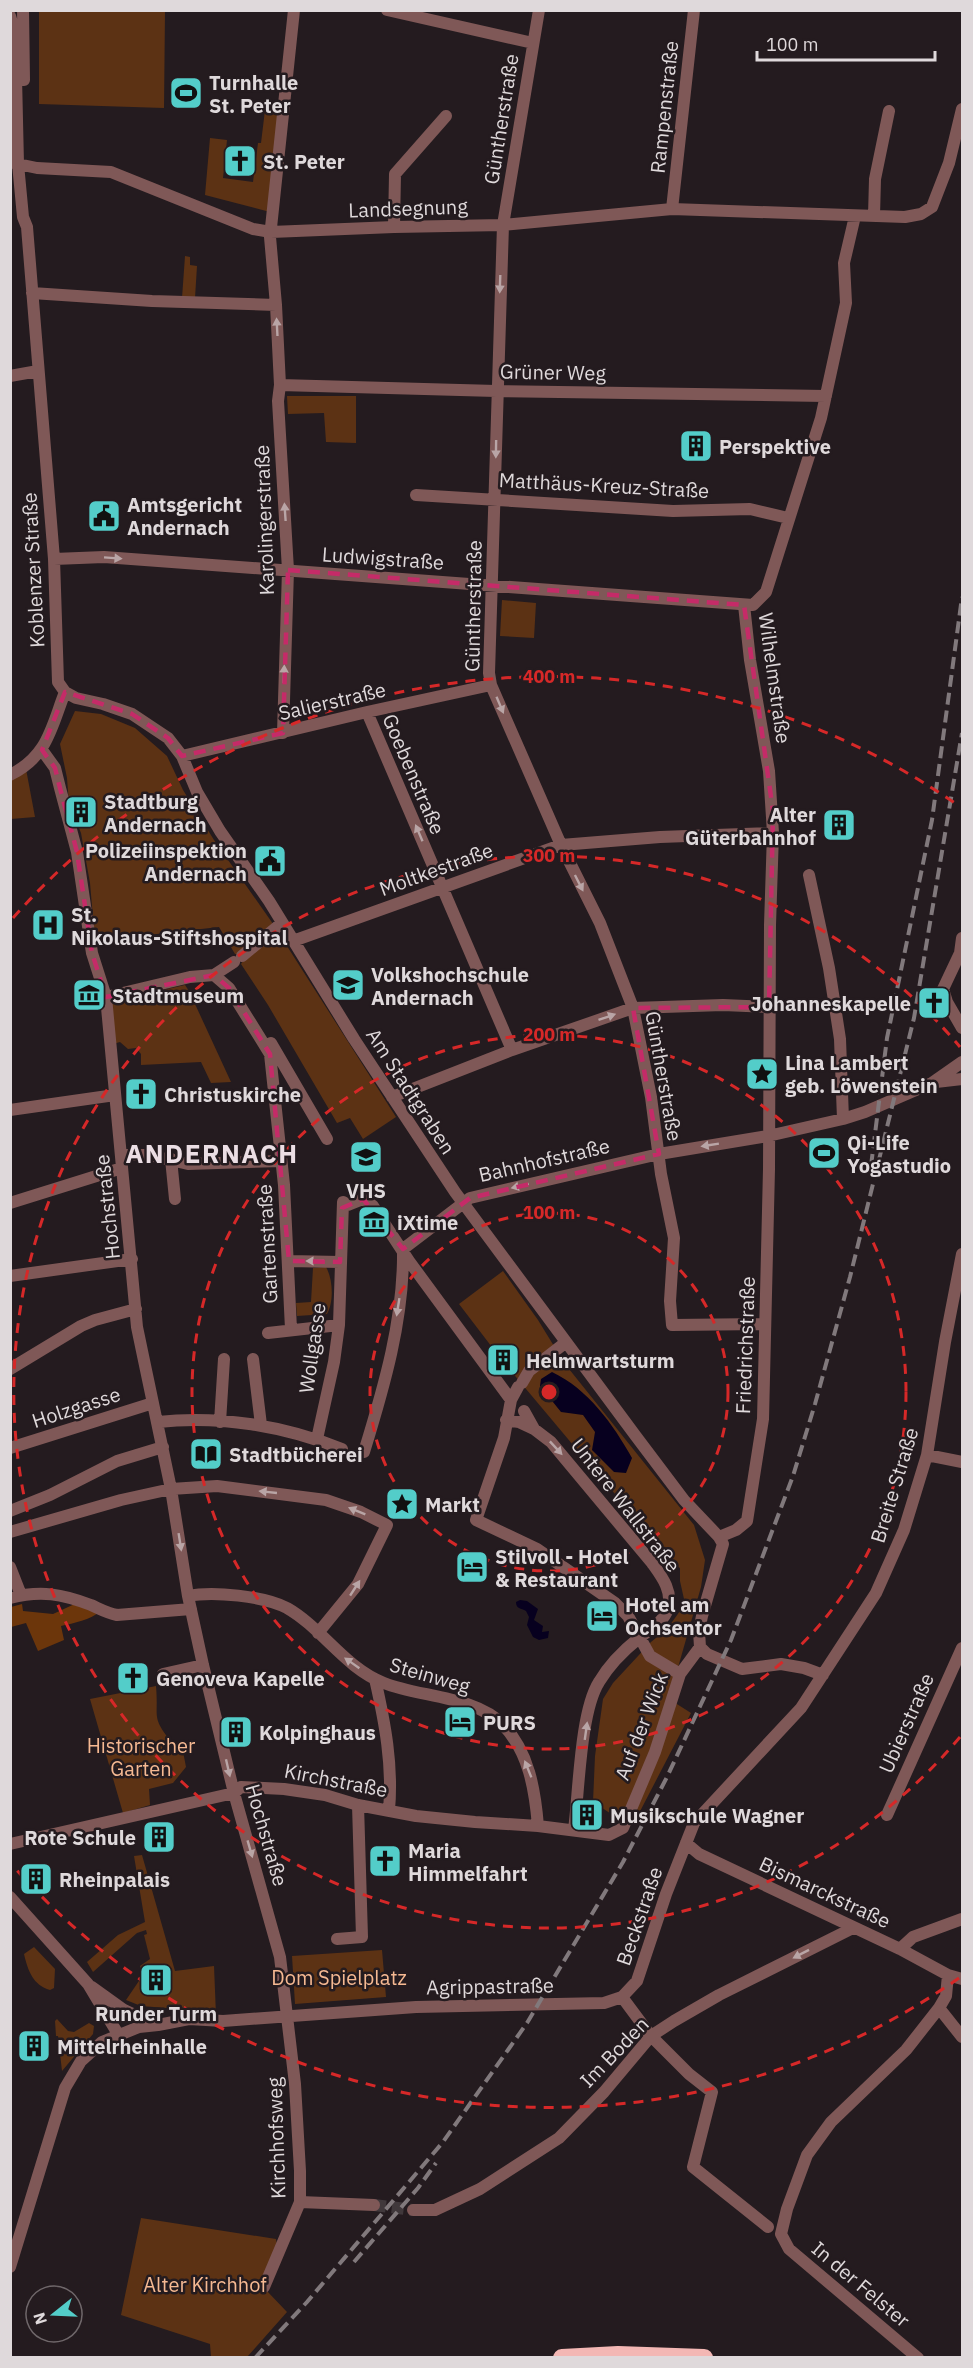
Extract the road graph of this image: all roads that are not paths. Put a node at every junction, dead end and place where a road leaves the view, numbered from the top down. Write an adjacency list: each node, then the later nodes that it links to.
1 (23, 10): 14 (street, Koblenzer Straße)
2 (294, 10): 22 (street, Karolingerstraße)
3 (387, 10): 6 (street)
4 (539, 10): 8 (street, Güntherstraße)
5 (694, 10): 16 (street, Rampenstraße)
6 (404, 13): 8 (street)
7 (10, 16): 9 (street, Koblenzer Straße)
8 (533, 43): 19 (street, Güntherstraße)
9 (16, 95): 13 (street); 14 (street, Koblenzer Straße)
10 (963, 109): 18 (street, Landsegnung)
11 (889, 111): 18 (street)
12 (446, 116): 21 (street)
13 (10, 127)
14 (17, 160): 15 (street, Koblenzer Straße); 20 (street, Koblenzer Straße); 22 (street, Landsegnung)
15 (15, 189): 20 (street, Koblenzer Straße)
16 (672, 209): 17 (street, Landsegnung); 19 (street, Landsegnung)
17 (855, 216): 18 (street, Landsegnung); 29 (street, Wilhelmstraße)
18 (874, 216)
19 (503, 225): 21 (street, Landsegnung); 28 (street, Güntherstraße, one-way to 28)
20 (27, 227): 23 (street, Koblenzer Straße)
21 (394, 227): 22 (street, Landsegnung)
22 (271, 232): 24 (street, Karolingerstraße)
23 (32, 293): 24 (street); 25 (street, Koblenzer Straße)
24 (276, 305): 27 (street, Karolingerstraße, one-way to 24)
25 (38, 371): 26 (street); 33 (street, Koblenzer Straße)
26 (10, 376)
27 (279, 385): 28 (street, Grüner Weg); 34 (street, Karolingerstraße, one-way to 27)
28 (496, 391): 29 (street, Grüner Weg); 31 (street, Güntherstraße, one-way to 31)
29 (826, 396): 32 (street, Wilhelmstraße)
30 (416, 495): 31 (street, Matthäus-Kreuz-Straße)
31 (495, 500): 32 (street, Matthäus-Kreuz-Straße); 35 (street, Güntherstraße)
32 (788, 518): 36 (street, Wilhelmstraße)
33 (54, 559): 34 (street, Ludwigstraße, one-way to 34); 38 (street, Koblenzer Straße)
34 (288, 570): 35 (street, Ludwigstraße); 40 (street, Karolingerstraße, one-way to 34)
35 (491, 585): 36 (street, Ludwigstraße); 37 (street, Güntherstraße)
36 (744, 605): 44 (street, Wilhelmstraße)
37 (491, 685): 39 (street, Salierstraße); 45 (street, Güntherstraße, one-way to 45)
38 (65, 692): 41 (street); 42 (street, Am Stadtgraben)
39 (367, 712): 40 (street, Salierstraße); 47 (street, Goebenstraße, one-way to 39)
40 (283, 733): 42 (street, Salierstraße)
41 (42, 750): 43 (street); 52 (street, Hochstraße)
42 (182, 756): 48 (street, Am Stadtgraben)
43 (10, 775)
44 (773, 833): 45 (street, Moltkestraße); 53 (street, Wilhelmstraße)
45 (561, 845): 47 (street, Moltkestraße); 54 (street, Güntherstraße, one-way to 54)
46 (809, 875): 64 (street)
47 (442, 887): 50 (street, Moltkestraße); 57 (street, Goebenstraße)
48 (282, 923): 50 (street, Am Stadtgraben); 51 (street)
49 (963, 938): 55 (street)
50 (293, 941): 62 (street, Am Stadtgraben)
51 (214, 975): 52 (street); 56 (street)
52 (106, 997): 61 (street, Hochstraße)
53 (769, 1007): 54 (street); 65 (street, Wilhelmstraße)
54 (633, 1008): 57 (street, one-way to 54); 67 (street, Güntherstraße)
55 (963, 1028)
56 (262, 1039): 66 (street); 70 (street, Gartenstraße)
57 (512, 1050): 62 (street)
58 (963, 1062): 60 (street, Bahnhofstraße)
59 (963, 1079): 60 (street, Bahnhofstraße)
60 (932, 1083): 64 (street, Bahnhofstraße)
61 (115, 1095): 63 (street); 68 (street, Hochstraße)
62 (392, 1097): 74 (street, Am Stadtgraben)
63 (10, 1110)
64 (843, 1119): 65 (street, Bahnhofstraße)
65 (768, 1136): 67 (street, Bahnhofstraße, one-way to 67); 82 (street, Friedrichstraße)
66 (327, 1138)
67 (659, 1154): 74 (street, Bahnhofstraße, one-way to 74); 82 (street, Güntherstraße)
68 (122, 1155): 69 (street); 71 (street, Hochstraße)
69 (171, 1159): 70 (street); 72 (street)
70 (282, 1161): 78 (street, Gartenstraße)
71 (122, 1168): 73 (street); 77 (street, Hochstraße)
72 (175, 1199)
73 (10, 1203)
74 (463, 1203): 75 (street, Bahnhofstraße); 86 (street, Am Stadtgraben)
75 (403, 1249): 79 (street, Wollgasse); 90 (street); 102 (street, one-way to 102)
76 (963, 1254): 103 (street, Breite Straße)
77 (132, 1259): 80 (street); 81 (street, Hochstraße)
78 (290, 1261): 79 (street, one-way to 78); 84 (street, Gartenstraße)
79 (340, 1262): 83 (street, Wollgasse)
80 (10, 1276)
81 (136, 1309): 89 (street); 91 (street, Hochstraße)
82 (765, 1324): 108 (street, Friedrichstraße)
83 (339, 1325): 84 (street); 98 (street, Wollgasse)
84 (291, 1329): 85 (street)
85 (268, 1333)
86 (565, 1343): 90 (street); 108 (street, Am Stadtgraben)
87 (224, 1359): 95 (street)
88 (253, 1359): 96 (street)
89 (10, 1369)
90 (511, 1400): 93 (street)
91 (153, 1402): 94 (street, Hochstraße); 100 (street, Holzgasse)
92 (525, 1411): 97 (street, Untere Wallstraße)
93 (506, 1420): 97 (street, Untere Wallstraße); 114 (street)
94 (158, 1422): 95 (street); 99 (street, Hochstraße)
95 (220, 1422): 96 (street)
96 (261, 1425): 98 (street)
97 (534, 1429): 114 (street, Untere Wallstraße, one-way to 114)
98 (317, 1439): 101 (street)
99 (163, 1447): 105 (street, Hochstraße); 106 (street)
100 (10, 1448)
101 (342, 1449)
102 (364, 1452)
103 (927, 1455): 104 (street); 120 (street, Breite Straße)
104 (963, 1462)
105 (171, 1489): 107 (street); 111 (street, Hochstraße, one-way to 111); 113 (street, one-way to 105)
106 (10, 1510)
107 (10, 1532)
108 (719, 1537): 115 (street)
109 (10, 1567): 110 (street)
110 (16, 1596): 112 (street)
111 (188, 1596): 112 (street, Hochstraße); 113 (street, Steinweg)
112 (191, 1609): 117 (street, Hochstraße)
113 (318, 1633): 121 (street, Steinweg, one-way to 113)
114 (639, 1638): 119 (street); 128 (street, Untere Wallstraße, one-way to 114)
115 (700, 1647): 119 (street, Auf der Wick); 120 (street)
116 (963, 1648): 125 (street, Ubierstraße)
117 (203, 1665): 118 (street); 122 (street, Hochstraße, one-way to 122)
118 (163, 1674)
119 (680, 1674): 127 (street, Auf der Wick)
120 (823, 1675): 129 (street, Breite Straße)
121 (375, 1679): 124 (street); 126 (street, Steinweg, one-way to 121)
122 (234, 1793): 123 (street, Kirchstraße); 130 (street, Kirchstraße); 142 (street, Hochstraße, one-way to 142)
123 (358, 1805): 124 (street, Kirchstraße); 134 (street)
124 (389, 1810): 126 (street, Kirchstraße)
125 (887, 1815)
126 (538, 1826): 128 (street, Kirchstraße)
127 (623, 1828): 128 (street, Kirchstraße)
128 (574, 1830)
129 (686, 1843): 133 (street, Bismarckstraße); 139 (street, Beckstraße)
130 (10, 1844)
131 (10, 1897): 138 (street)
132 (963, 1919): 135 (street)
133 (853, 1928): 135 (street, Bismarckstraße); 145 (street, Im Boden, one-way to 145)
134 (337, 1938)
135 (900, 1949): 136 (street, Bismarckstraße)
136 (948, 1975): 137 (street, Bismarckstraße); 141 (street)
137 (963, 1979)
138 (88, 1984): 140 (street); 144 (street)
139 (622, 1997): 142 (street, Agrippastraße); 145 (street)
140 (112, 1999): 143 (street); 144 (street)
141 (939, 2008): 146 (street); 156 (street, In der Felster)
142 (287, 2017): 143 (street, Agrippastraße); 147 (street, Kirchhofsweg)
143 (158, 2025): 144 (street, Agrippastraße)
144 (118, 2034): 151 (street, Agrippastraße)
145 (651, 2036): 149 (street, Im Boden); 150 (street)
146 (963, 2037)
147 (300, 2202): 148 (street); 152 (street, Kirchhofsweg)
148 (374, 2205)
149 (413, 2210)
150 (768, 2227)
151 (10, 2267)
152 (264, 2287)
153 (698, 2357): 154 (highway); 155 (highway)
154 (562, 2358)
155 (704, 2358)
156 (918, 2358)

